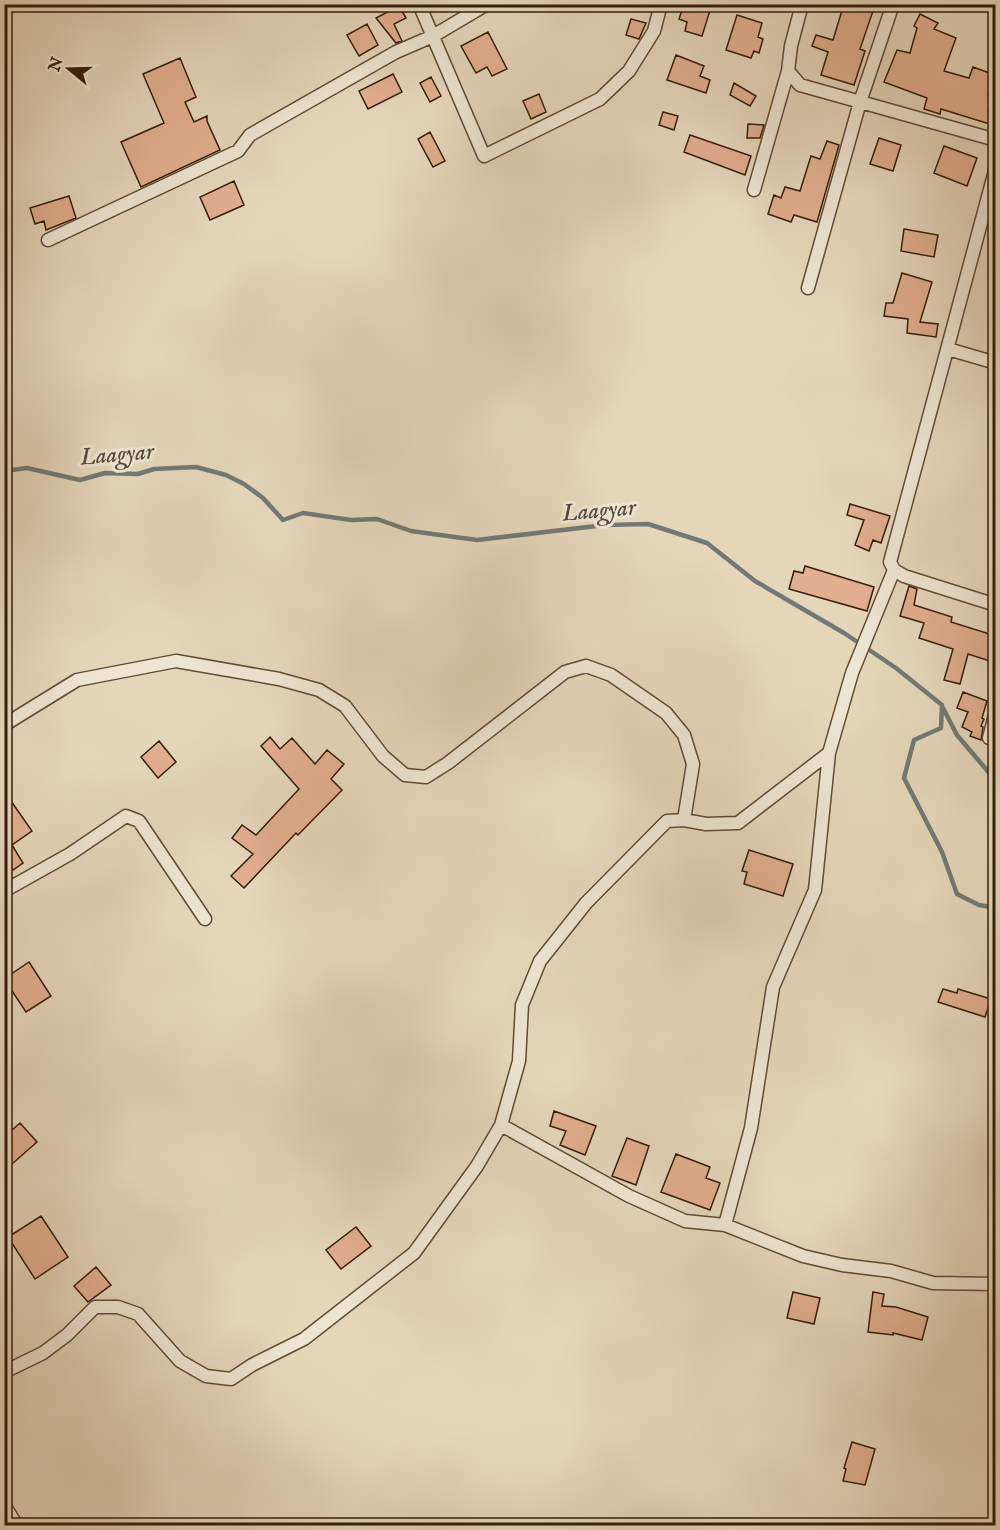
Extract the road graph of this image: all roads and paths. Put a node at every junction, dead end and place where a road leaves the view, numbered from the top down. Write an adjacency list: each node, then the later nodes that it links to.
1 (419, 4): 6 (street)
2 (487, 4): 6 (street)
3 (661, 4): 6 (street)
4 (801, 4): 7 (street)
5 (893, 4): 8 (street)
6 (433, 36): 12 (street)
7 (788, 71): 8 (street); 11 (street)
8 (860, 102): 9 (street); 13 (street)
9 (996, 140)
10 (996, 167): 14 (street)
11 (754, 190)
12 (48, 240)
13 (808, 288)
14 (948, 349): 15 (street); 16 (street)
15 (996, 363)
16 (894, 570): 17 (street); 21 (street)
17 (996, 605)
18 (996, 711): 20 (street)
19 (4, 725): 22 (street)
20 (989, 738)
21 (829, 753): 22 (street); 26 (street)
22 (684, 820): 25 (street)
23 (4, 891): 24 (street)
24 (205, 919)
25 (501, 1125): 26 (street); 28 (street)
26 (725, 1225): 27 (street)
27 (996, 1284)
28 (4, 1372)
29 (4, 1505): 30 (street)
30 (16, 1526)

